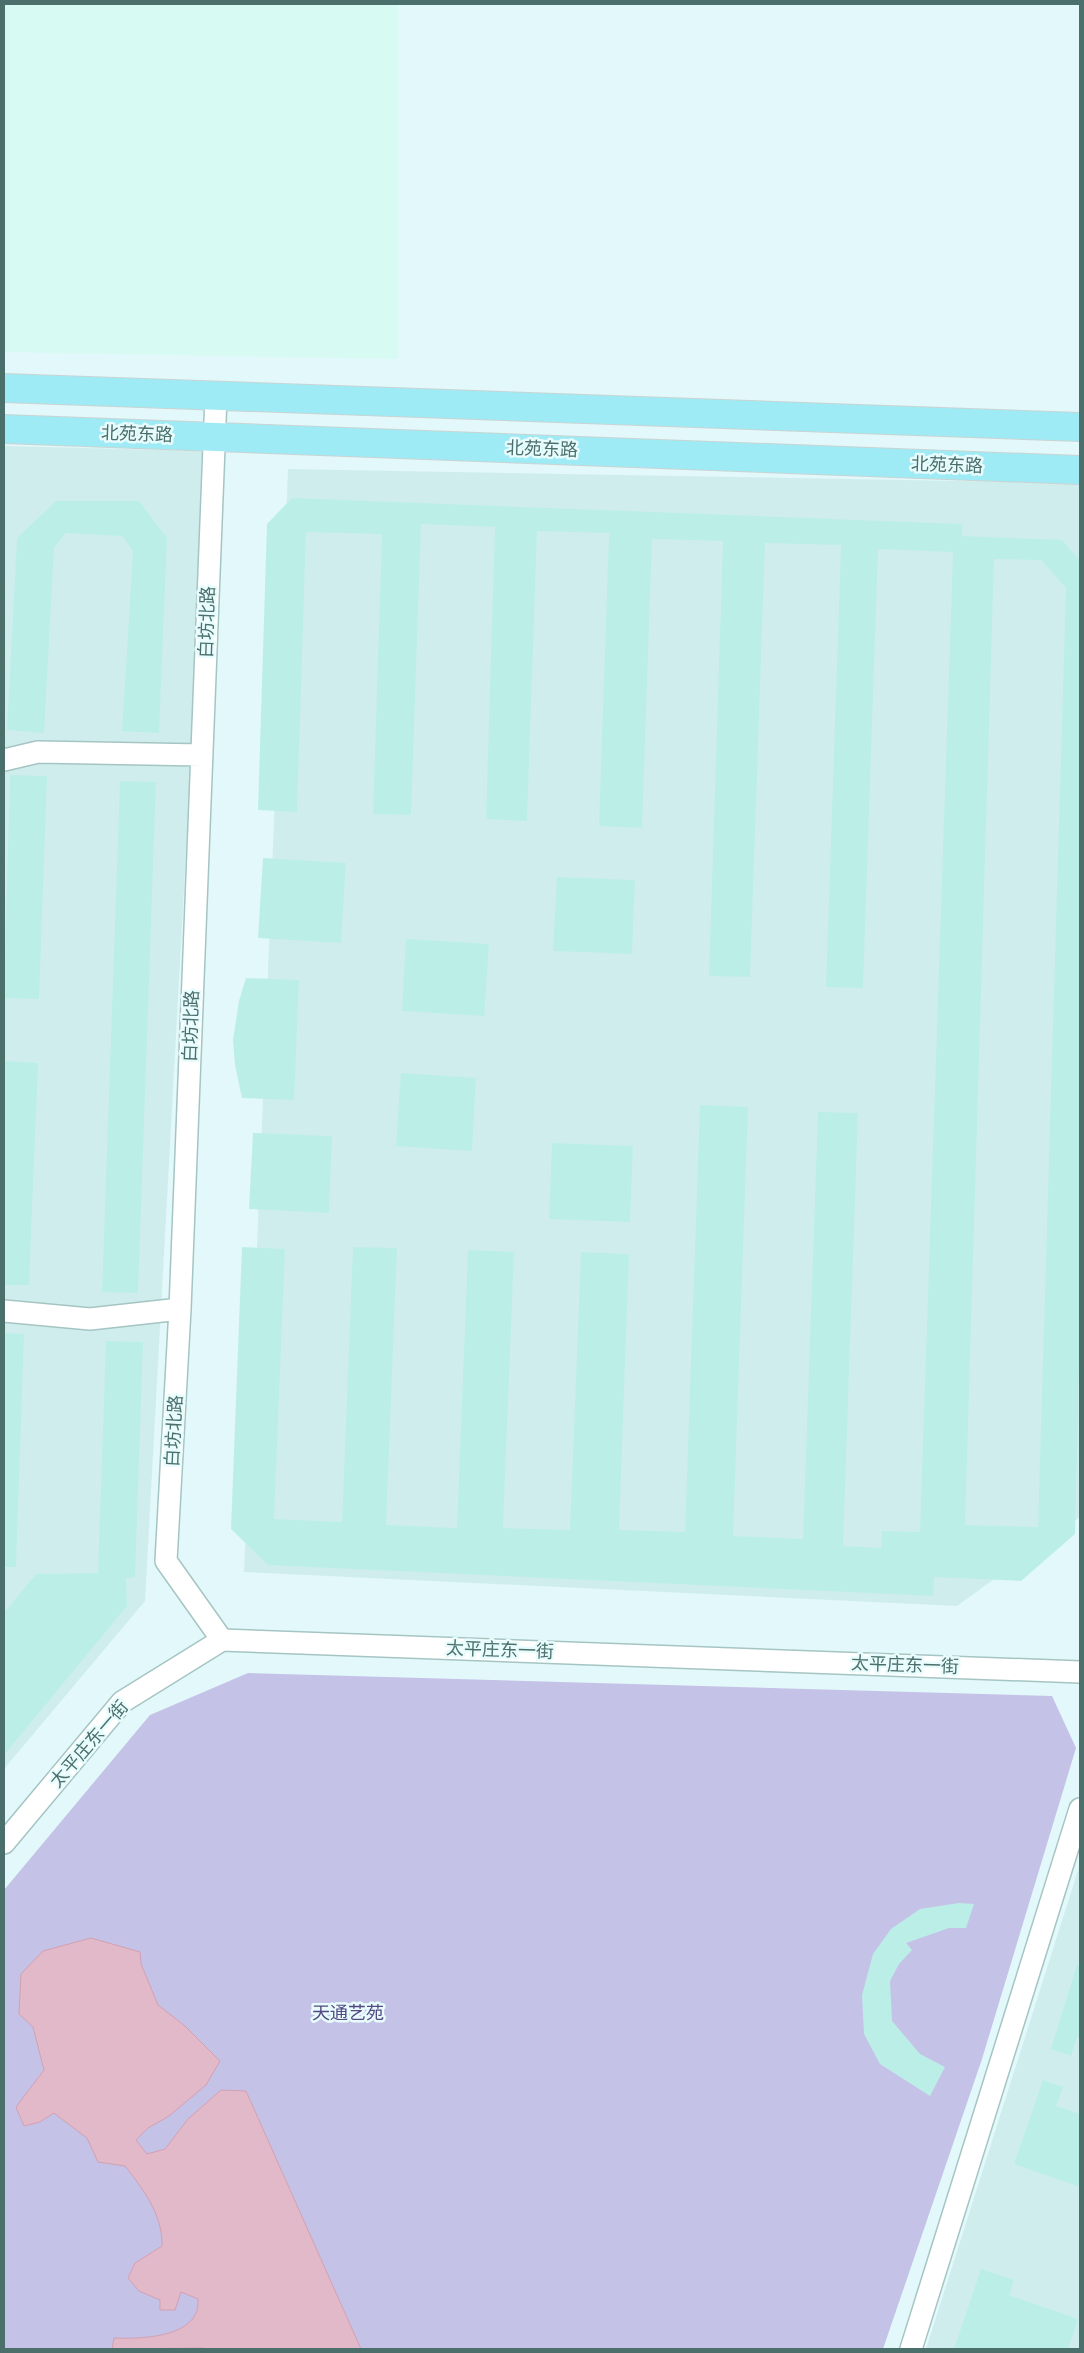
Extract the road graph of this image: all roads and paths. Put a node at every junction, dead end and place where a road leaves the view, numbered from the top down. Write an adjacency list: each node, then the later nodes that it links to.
1 (4, 388): 2 (main road)
2 (216, 396): 3 (main road); 5 (street, 白坊北路)
3 (1080, 427)
4 (4, 429): 5 (main road, 北苑东路)
5 (214, 437): 6 (main road, 北苑东路); 7 (street, 白坊北路)
6 (1080, 470)
7 (202, 755): 8 (street); 9 (street, 白坊北路)
8 (4, 760)
9 (180, 1309): 10 (street); 11 (street, 白坊北路)
10 (4, 1311)
11 (222, 1640): 12 (street, 太平庄东一街); 14 (street, 太平庄东一街)
12 (1080, 1672)
13 (1080, 1809): 15 (street)
14 (4, 1843)
15 (911, 2349)

